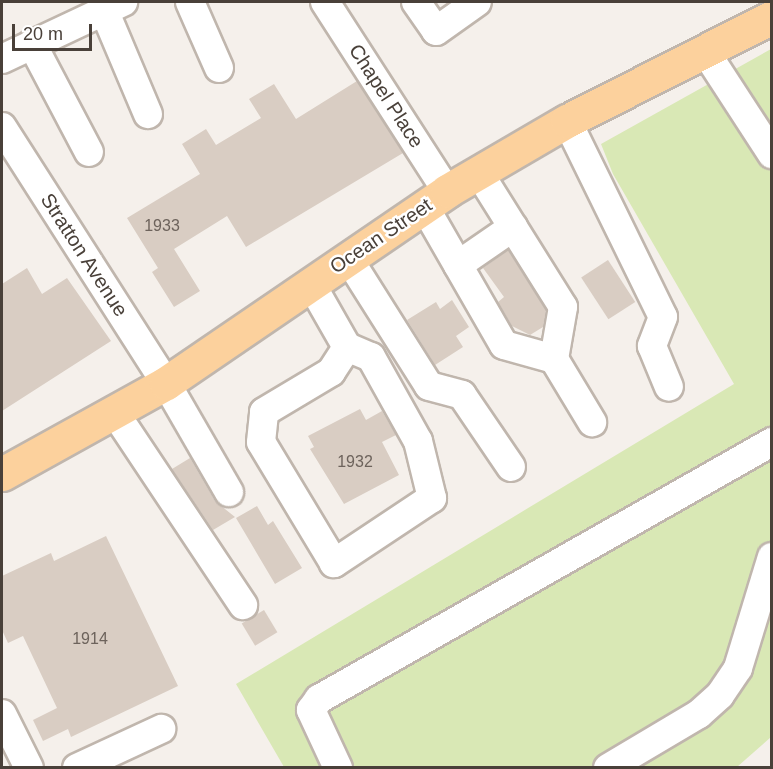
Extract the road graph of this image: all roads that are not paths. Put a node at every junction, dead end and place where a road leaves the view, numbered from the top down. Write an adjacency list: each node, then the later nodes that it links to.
1 (190, 2): 10 (street)
2 (325, 2): 17 (street, Chapel Place)
3 (416, 2): 4 (street)
4 (477, 2)
5 (113, 6): 7 (street); 11 (street)
6 (771, 17): 8 (main road, Ocean Street)
7 (32, 44): 9 (street); 14 (street)
8 (705, 51): 12 (main road, Ocean Street); 15 (street)
9 (2, 59)
10 (219, 69)
11 (148, 114)
12 (567, 121): 16 (main road, Ocean Street); 25 (street)
13 (2, 127): 24 (street, Stratton Avenue)
14 (88, 152)
15 (771, 154)
16 (479, 173): 17 (main road, Ocean Street); 18 (street)
17 (436, 199): 19 (main road, Ocean Street); 20 (street, Chapel Place)
18 (513, 227): 20 (street); 23 (street)
19 (348, 258): 21 (main road, Ocean Street); 29 (street)
20 (458, 265): 23 (street, Chapel Place)
21 (311, 284): 22 (street); 24 (main road, Ocean Street)
22 (347, 347): 22 (street)
23 (554, 360): 27 (street)
24 (166, 383): 26 (main road, Ocean Street); 31 (street, Stratton Avenue)
25 (669, 387)
26 (116, 413): 30 (main road, Ocean Street); 33 (street)
27 (592, 422)
28 (771, 442): 38 (street)
29 (511, 467)
30 (2, 474)
31 (229, 492)
32 (771, 557): 39 (street)
33 (243, 605)
34 (2, 714): 36 (street)
35 (161, 729): 37 (street)
36 (29, 768)
37 (77, 768)
38 (338, 768)
39 (608, 768)

